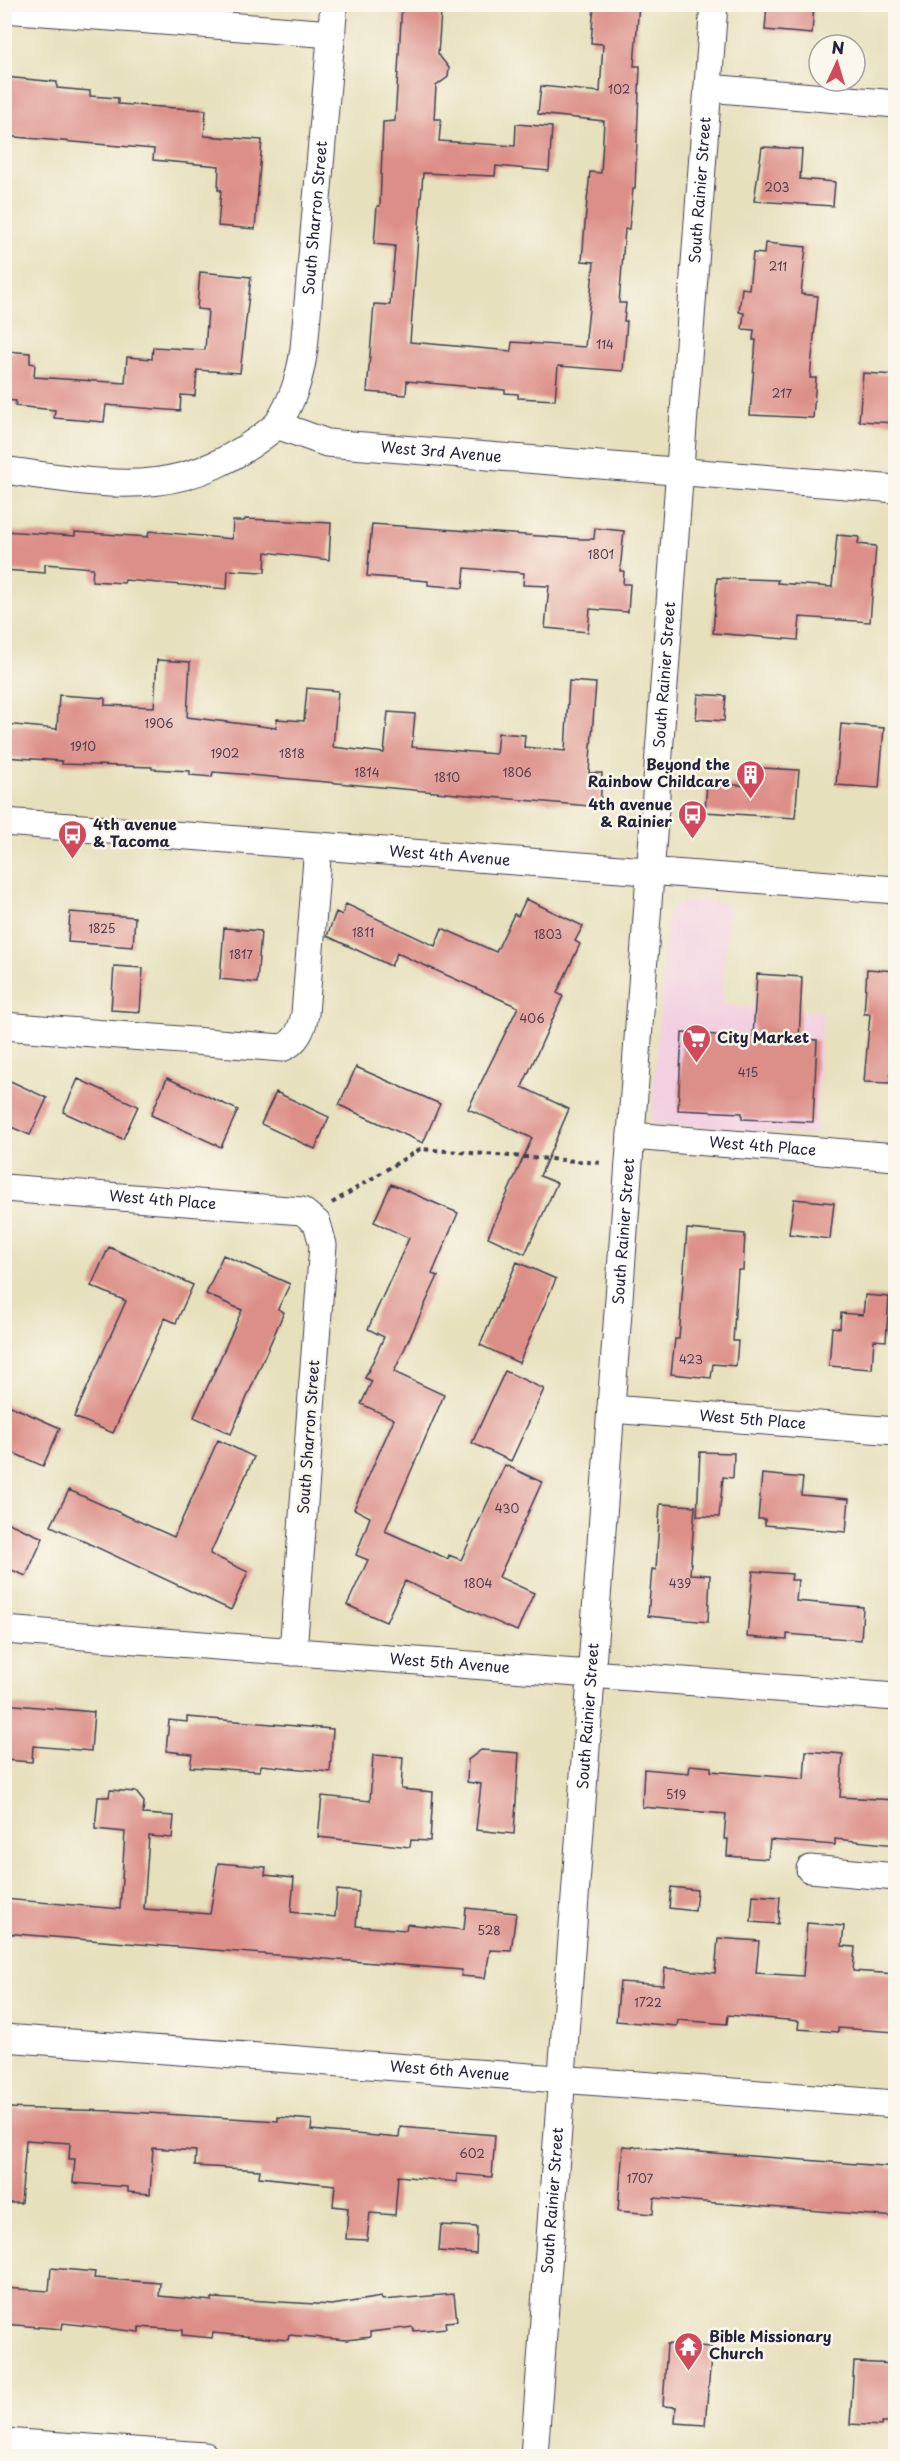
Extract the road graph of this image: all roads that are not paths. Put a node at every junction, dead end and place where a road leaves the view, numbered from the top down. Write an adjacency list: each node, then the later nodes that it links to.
1 (334, 4): 4 (street, South Sharron Street)
2 (714, 4): 5 (street, South Rainier Street)
3 (4, 9): 4 (street)
4 (332, 34): 7 (street, South Sharron Street)
5 (708, 88): 6 (street); 9 (street, South Rainier Street)
6 (896, 104)
7 (277, 425): 8 (street); 9 (street, West 3rd Avenue)
8 (4, 470)
9 (679, 472): 10 (street, West 3rd Avenue); 13 (street, South Rainier Street)
10 (896, 489)
11 (4, 822): 12 (street, West 4th Avenue)
12 (318, 846): 13 (street, West 4th Avenue); 15 (street)
13 (650, 871): 14 (street, West 4th Avenue); 16 (street, South Rainier Street)
14 (896, 890)
15 (4, 1026)
16 (631, 1136): 17 (street, West 4th Place); 20 (street, South Rainier Street)
17 (896, 1157)
18 (4, 1188): 19 (street, West 4th Place)
19 (317, 1222): 23 (street, South Sharron Street)
20 (610, 1409): 21 (street, West 5th Place); 24 (street, South Rainier Street)
21 (896, 1431)
22 (4, 1630): 23 (street, West 5th Avenue)
23 (293, 1652): 24 (street, West 5th Avenue)
24 (591, 1674): 25 (street, West 5th Avenue); 29 (street, South Rainier Street)
25 (896, 1697)
26 (810, 1869): 27 (street)
27 (896, 1877)
28 (4, 2038): 29 (street, West 6th Avenue)
29 (561, 2079): 30 (street, West 6th Avenue); 33 (street, South Rainier Street)
30 (896, 2104)
31 (4, 2442): 32 (street)
32 (205, 2457)
33 (534, 2457)

